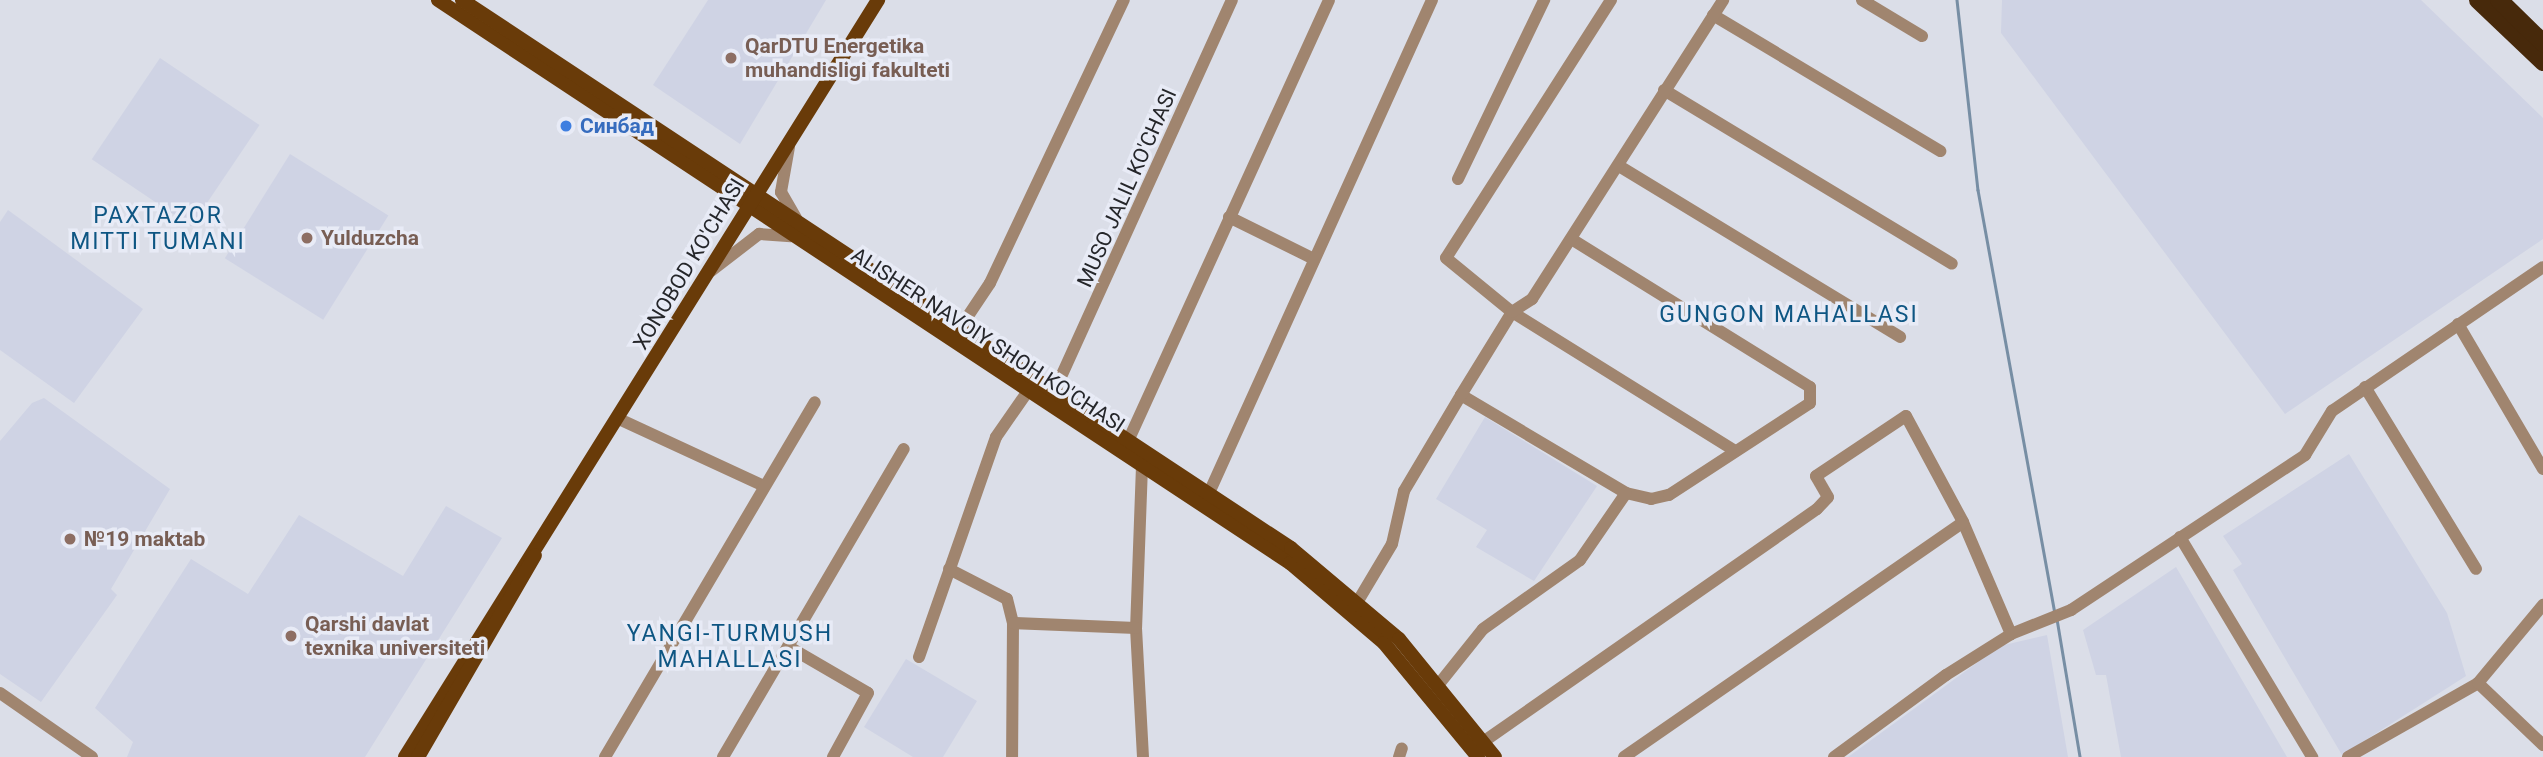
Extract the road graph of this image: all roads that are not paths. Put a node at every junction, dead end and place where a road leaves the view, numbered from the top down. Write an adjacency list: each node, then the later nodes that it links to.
1 (438, 0): 18 (main road, ALISHER NAVOIY SHOH KO'CHASI)
2 (462, 0): 18 (main road, ALISHER NAVOIY SHOH KO'CHASI)
3 (878, 0): 20 (main road, XONOBOD KO'CHASI)
4 (1124, 0): 35 (street)
5 (1232, 0): 38 (street, MUSO JALIL KO'CHASI)
6 (1329, 0): 26 (street)
7 (1432, 0): 29 (street)
8 (1544, 0): 23 (street)
9 (1611, 0): 33 (street)
10 (1723, 0): 14 (street)
11 (1862, 0): 15 (street)
12 (2478, 0): 17 (highway)
13 (2499, 0): 16 (highway)
14 (1713, 15): 19 (street); 21 (street)
15 (1922, 36)
16 (2543, 43)
17 (2543, 62)
18 (559, 73): 24 (main road, ALISHER NAVOIY SHOH KO'CHASI); 25 (main road, ALISHER NAVOIY SHOH KO'CHASI)
19 (1664, 90): 22 (street); 30 (street)
20 (792, 137): 24 (main road, XONOBOD KO'CHASI); 27 (street)
21 (1940, 151)
22 (1619, 166): 28 (street); 36 (street)
23 (1458, 179)
24 (755, 195): 25 (main road, XONOBOD KO'CHASI); 27 (main road, ALISHER NAVOIY SHOH KO'CHASI)
25 (747, 208): 27 (main road, ALISHER NAVOIY SHOH KO'CHASI); 32 (main road, XONOBOD KO'CHASI)
26 (1229, 217): 29 (street); 45 (street)
27 (796, 230): 32 (street); 35 (main road, ALISHER NAVOIY SHOH KO'CHASI); 39 (main road, ALISHER NAVOIY SHOH KO'CHASI)
28 (1571, 239): 33 (street); 47 (street)
29 (1314, 259): 51 (street)
30 (1952, 264)
31 (2543, 267): 34 (street)
32 (708, 273): 42 (main road, XONOBOD KO'CHASI)
33 (1511, 312): 40 (street); 47 (street)
34 (2458, 324): 37 (street); 48 (street)
35 (960, 328): 38 (main road, ALISHER NAVOIY SHOH KO'CHASI)
36 (1900, 337)
37 (2365, 387): 54 (street); 57 (street)
38 (1055, 390): 43 (main road, ALISHER NAVOIY SHOH KO'CHASI)
39 (1028, 391): 44 (main road, ALISHER NAVOIY SHOH KO'CHASI); 56 (street)
40 (1461, 395): 52 (street); 58 (street)
41 (815, 402): 50 (street)
42 (619, 419): 50 (street); 55 (main road, XONOBOD KO'CHASI)
43 (1110, 426): 44 (street); 45 (main road, ALISHER NAVOIY SHOH KO'CHASI)
44 (1101, 439): 49 (main road, ALISHER NAVOIY SHOH KO'CHASI)
45 (1129, 439): 51 (main road, ALISHER NAVOIY SHOH KO'CHASI)
46 (904, 449): 63 (street)
47 (1735, 451): 52 (street)
48 (2542, 464)
49 (1142, 466): 61 (street); 78 (main road, ALISHER NAVOIY SHOH KO'CHASI)
50 (764, 486): 73 (street)
51 (1209, 493): 58 (main road, ALISHER NAVOIY SHOH KO'CHASI)
52 (1626, 493): 66 (street)
53 (1963, 522): 62 (street); 68 (street); 80 (street)
54 (2179, 537): 62 (street); 82 (street)
55 (537, 551): 71 (main road, XONOBOD KO'CHASI); 72 (main road, XONOBOD KO'CHASI)
56 (949, 569): 60 (street); 64 (street)
57 (2476, 569)
58 (1358, 601): 66 (main road, ALISHER NAVOIY SHOH KO'CHASI)
59 (2541, 612): 65 (street)
60 (1013, 623): 61 (street); 76 (street)
61 (1136, 628): 77 (street)
62 (2011, 634): 81 (street)
63 (789, 647): 74 (street); 75 (street)
64 (919, 657)
65 (2478, 683): 69 (street); 83 (street)
66 (1439, 684): 68 (main road, ALISHER NAVOIY SHOH KO'CHASI)
67 (0, 693): 70 (street)
68 (1483, 742): 79 (main road, ALISHER NAVOIY SHOH KO'CHASI)
69 (2543, 745)
70 (92, 757)
71 (405, 757)
72 (418, 757)
73 (605, 757)
74 (723, 757)
75 (833, 757)
76 (1012, 757)
77 (1143, 757)
78 (1478, 757)
79 (1495, 757)
80 (1624, 757)
81 (1834, 757)
82 (2312, 757)
83 (2347, 757)

